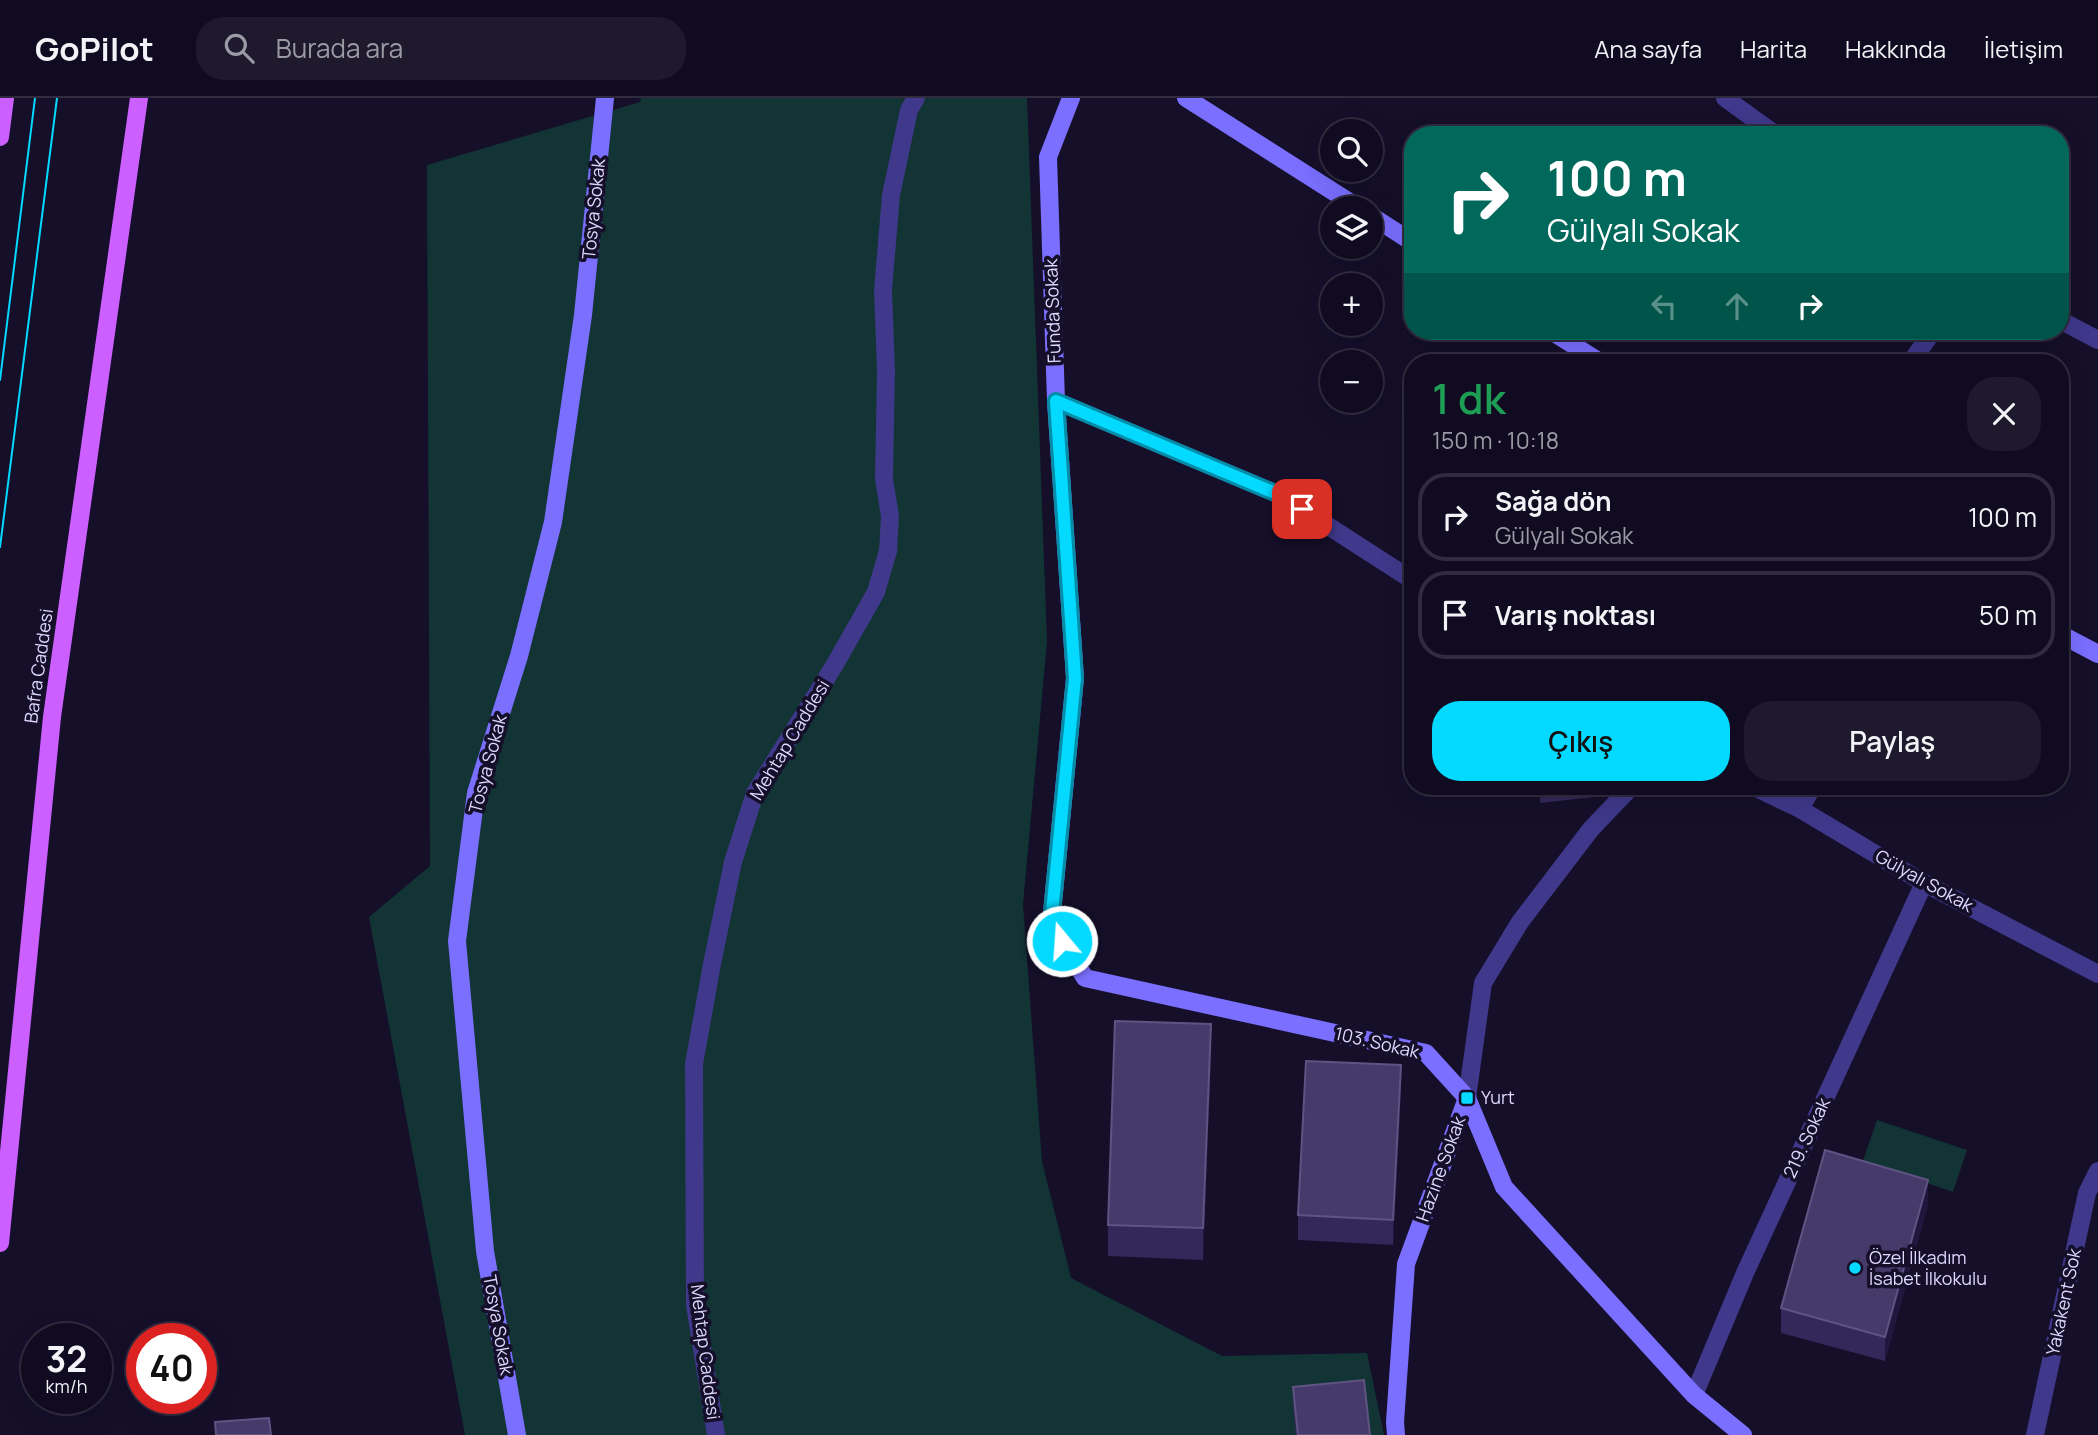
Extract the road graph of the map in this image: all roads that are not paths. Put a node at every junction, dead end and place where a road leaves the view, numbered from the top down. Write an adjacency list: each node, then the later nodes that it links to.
1 (5, 98): 9 (main road)
2 (139, 98): 30 (main road, Bafra Caddesi)
3 (605, 98): 32 (street, Tosya Sokak)
4 (916, 98): 33 (street, Mehtap Caddesi)
5 (1071, 98): 17 (street, Funda Sokak)
6 (1186, 98): 10 (street)
7 (1725, 98): 8 (street)
8 (1764, 126)
9 (0, 137)
10 (1340, 196)
11 (1383, 223): 12 (street)
12 (1404, 237)
13 (2069, 325): 15 (street)
14 (1565, 340): 16 (street)
15 (2098, 340)
16 (1587, 354)
17 (1056, 401): 18 (street); 27 (street, Funda Sokak)
18 (1404, 575)
19 (2069, 639): 20 (street)
20 (2098, 654)
21 (1623, 795): 28 (street, Hazine Sokak)
22 (1772, 795): 24 (street, Gülyalı Sokak)
23 (1808, 795): 24 (street)
24 (1800, 808): 25 (street, Gülyalı Sokak)
25 (1924, 883): 26 (street, Gülyalı Sokak); 31 (street, 219. Sokak)
26 (2098, 974)
27 (1085, 978): 28 (street, 103. Sokak)
28 (1467, 1098): 31 (street, 103. Sokak); 34 (street, Hazine Sokak)
29 (2098, 1171): 36 (street, Yakakent Sok)
30 (0, 1243)
31 (1694, 1395): 35 (street, 103. Sokak)
32 (517, 1435)
33 (716, 1435)
34 (1396, 1435)
35 (1743, 1435)
36 (2035, 1435)

